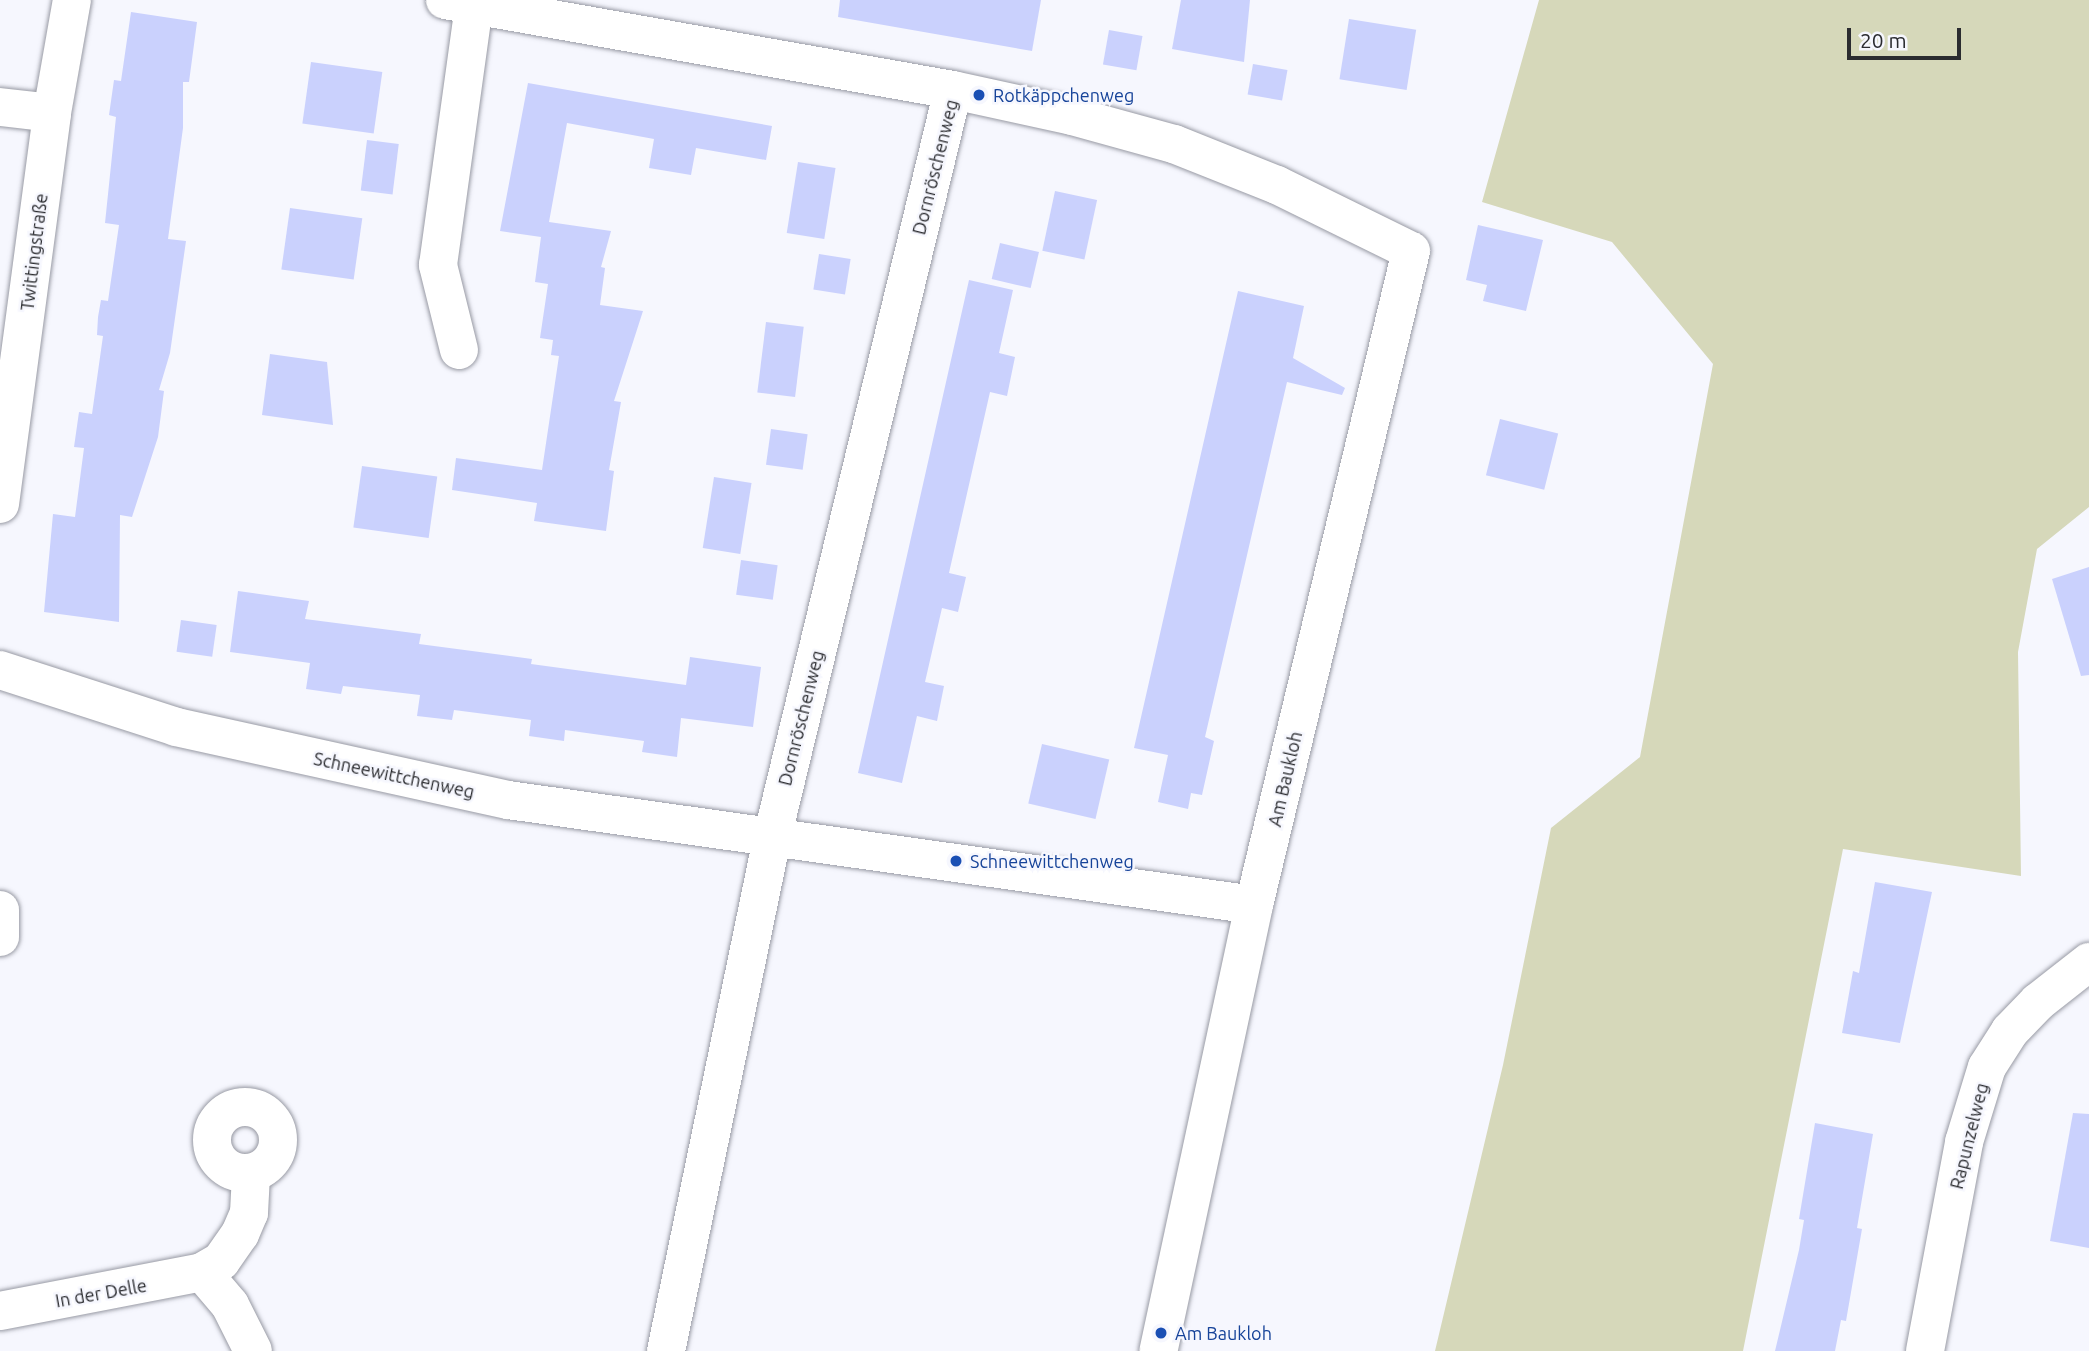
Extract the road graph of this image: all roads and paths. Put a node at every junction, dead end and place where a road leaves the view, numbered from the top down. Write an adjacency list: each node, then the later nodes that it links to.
1 (72, 0): 5 (street, Twittingstraße)
2 (459, 3): 3 (street); 6 (street)
3 (953, 90): 9 (street, Dornröschenweg); 10 (street, Am Baukloh)
4 (0, 107): 5 (street)
5 (52, 113): 7 (street, Twittingstraße)
6 (458, 350)
7 (0, 505)
8 (0, 670): 9 (street, Schneewittchenweg)
9 (773, 834): 10 (street, Schneewittchenweg); 18 (street, Dornröschenweg)
10 (1254, 905): 19 (street, Am Baukloh)
11 (0, 910): 12 (street)
12 (0, 937)
13 (2089, 962): 20 (street, Rapunzelweg)
14 (251, 1174): 15 (street, In der Delle)
15 (202, 1272): 16 (street, In der Delle); 17 (street)
16 (0, 1311)
17 (253, 1351)
18 (666, 1351)
19 (1157, 1351)
20 (1925, 1351)

